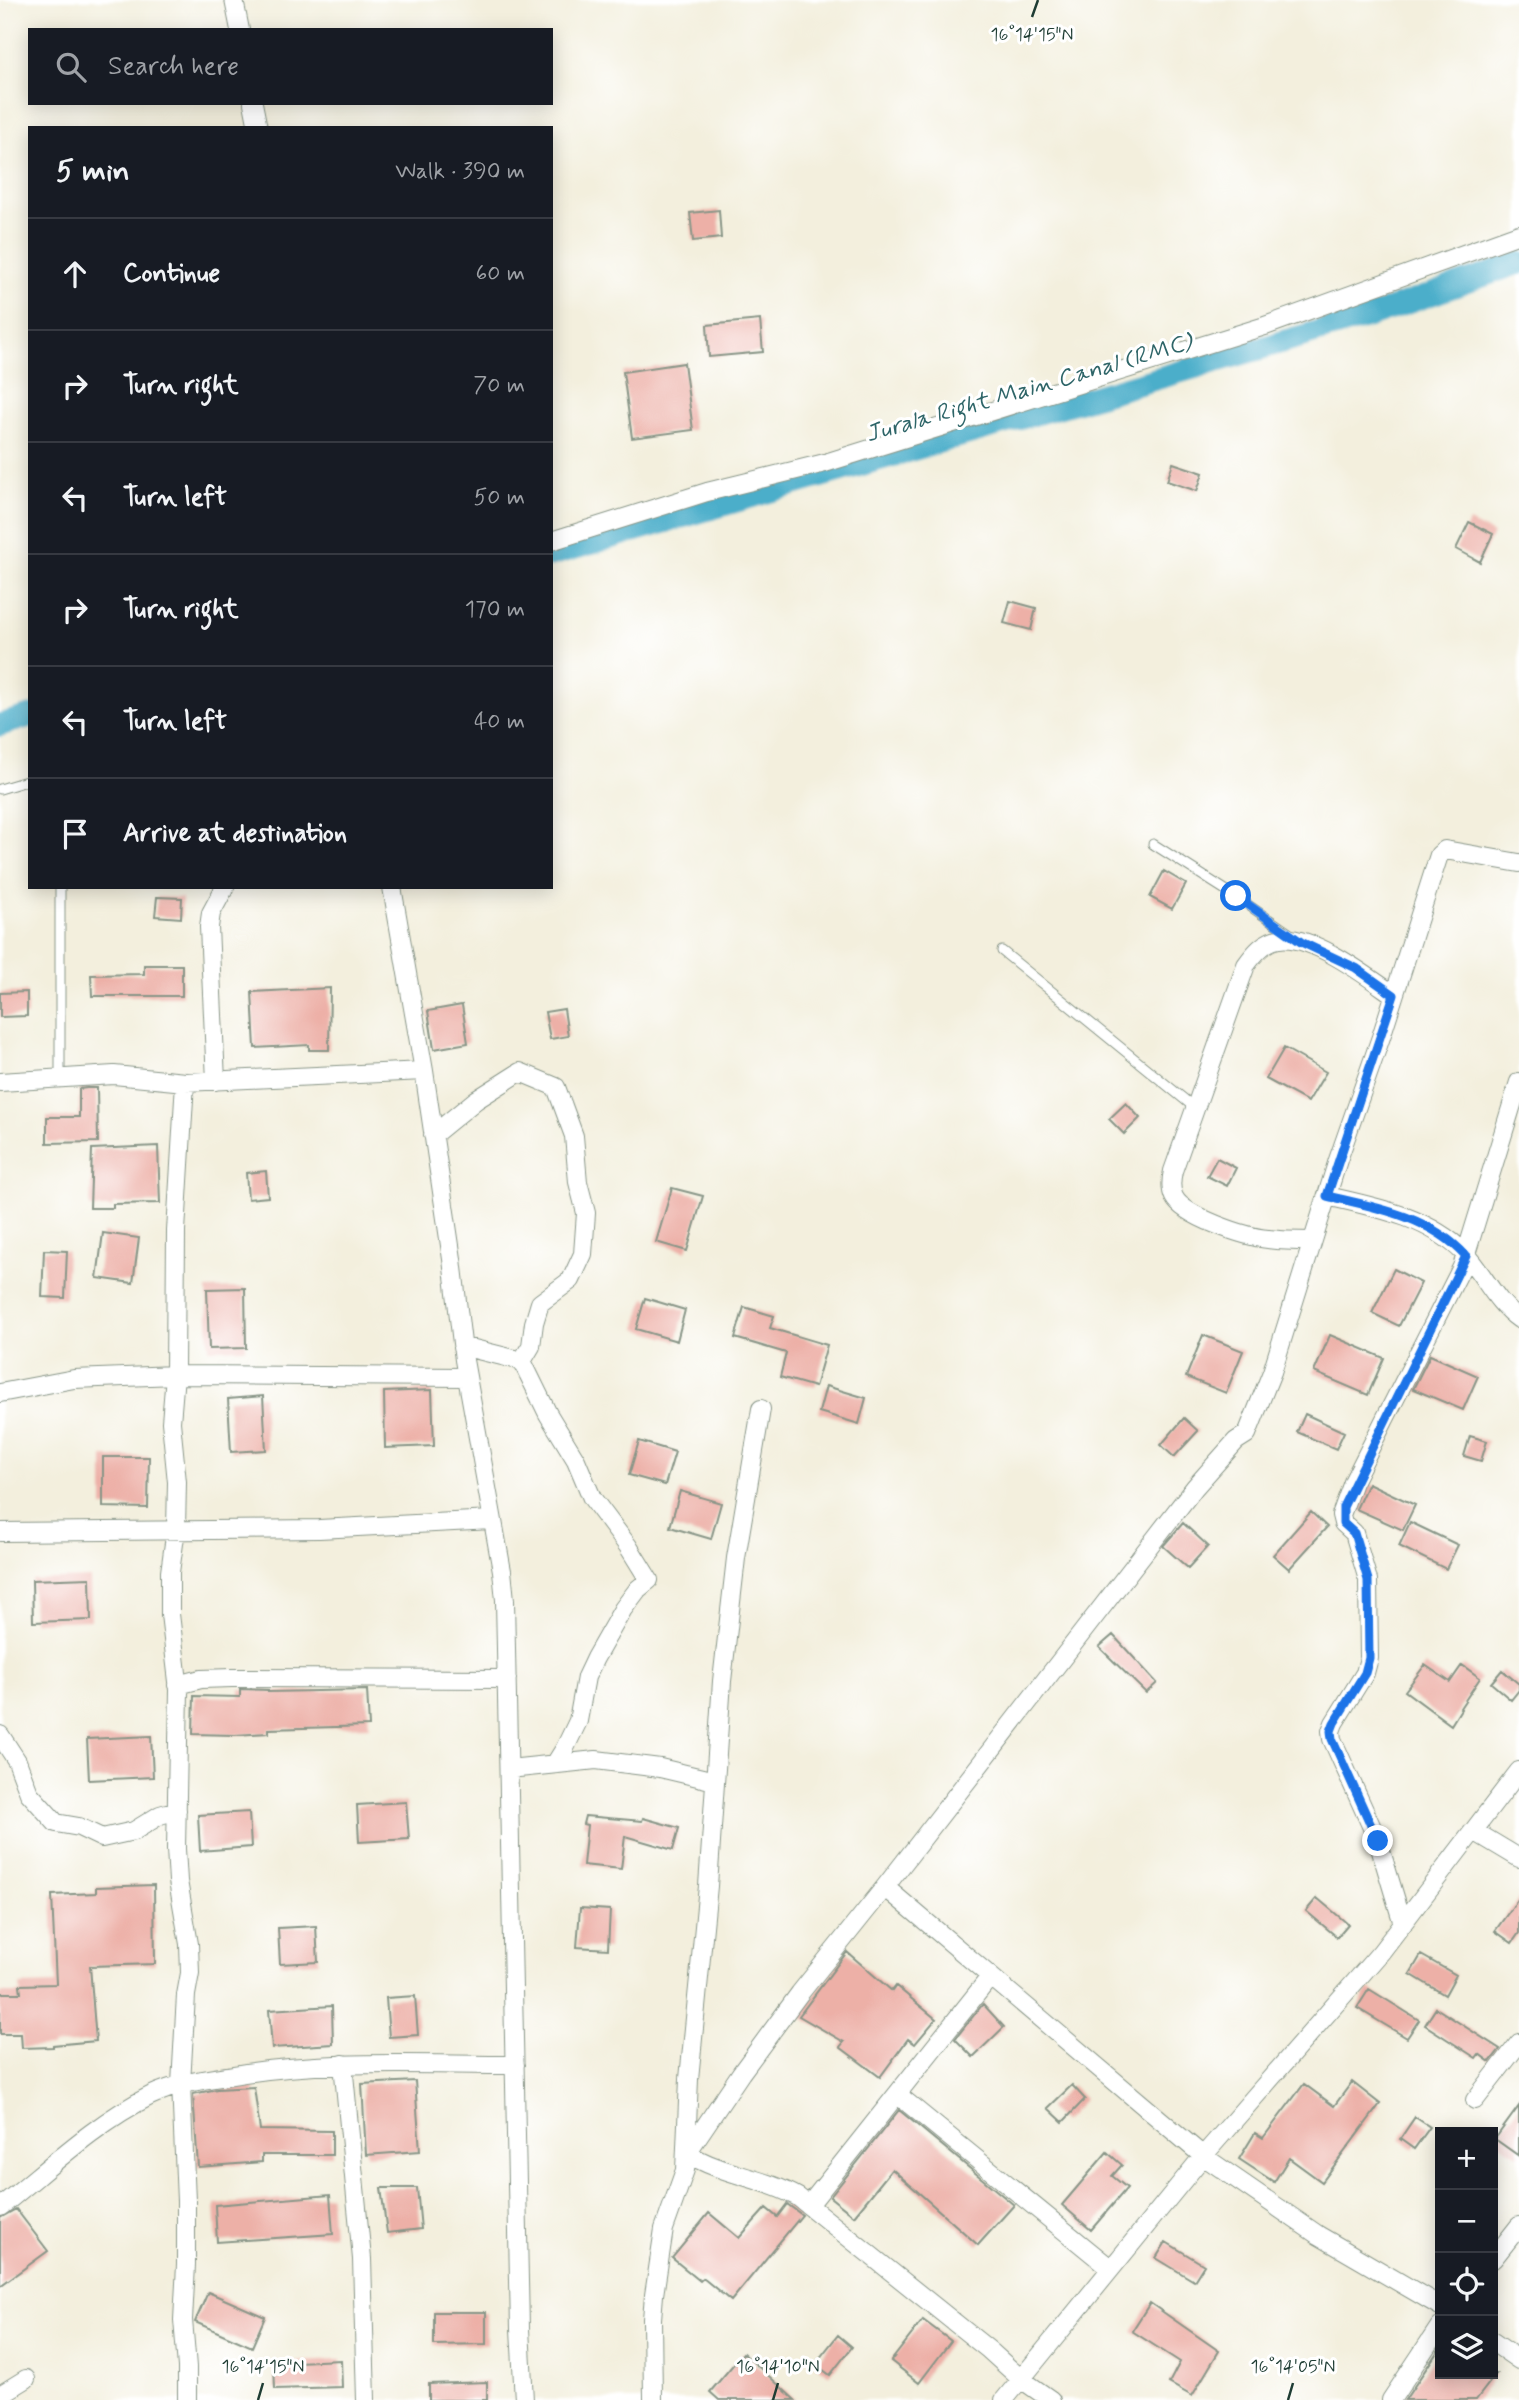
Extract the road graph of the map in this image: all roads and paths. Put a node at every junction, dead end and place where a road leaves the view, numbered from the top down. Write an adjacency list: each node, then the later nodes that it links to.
1 (234, 0): 2 (street)
2 (240, 28)
3 (253, 105): 4 (street)
4 (258, 126)
5 (1519, 234): 6 (street)
6 (553, 540)
7 (28, 781): 8 (lane)
8 (0, 789)
9 (1153, 844): 14 (lane)
10 (1519, 863): 16 (street)
11 (60, 889): 18 (lane)
12 (224, 889): 19 (street)
13 (392, 889): 17 (street)
14 (1301, 942): 16 (street); 23 (street)
15 (1002, 951): 23 (lane)
16 (1394, 995): 25 (street)
17 (424, 1071): 19 (street); 24 (street)
18 (60, 1078): 20 (street); 22 (street)
19 (216, 1081): 22 (street)
20 (0, 1082)
21 (1519, 1082): 27 (street)
22 (185, 1083): 31 (street)
23 (1195, 1108): 26 (street)
24 (433, 1135): 29 (street); 30 (street)
25 (1327, 1196): 26 (street); 27 (street)
26 (1312, 1241): 48 (street)
27 (1466, 1256): 28 (street); 49 (street)
28 (1519, 1319)
29 (462, 1348): 30 (street); 32 (street)
30 (522, 1361): 41 (street)
31 (175, 1375): 32 (street); 33 (street); 36 (street)
32 (467, 1377): 35 (street)
33 (0, 1393)
34 (761, 1409): 44 (street)
35 (492, 1520): 36 (street); 38 (street)
36 (176, 1529): 37 (street); 39 (street)
37 (0, 1532)
38 (506, 1679): 39 (street); 42 (street)
39 (178, 1685): 45 (street)
40 (0, 1735): 45 (street)
41 (555, 1764): 42 (street); 44 (street)
42 (509, 1769): 53 (street)
43 (1519, 1771): 46 (street)
44 (715, 1781): 57 (street)
45 (177, 1810): 54 (street)
46 (1474, 1831): 47 (street); 49 (street)
47 (1519, 1858)
48 (885, 1887): 50 (street); 57 (street)
49 (1403, 1924): 58 (street)
50 (990, 1977): 55 (street); 58 (street)
51 (1519, 2043): 56 (street)
52 (343, 2064): 53 (street); 54 (street); 72 (street)
53 (515, 2065): 73 (street)
54 (181, 2084): 60 (street); 71 (street)
55 (898, 2095): 59 (street); 63 (street)
56 (1475, 2100)
57 (687, 2153): 59 (street); 74 (street)
58 (1203, 2156): 63 (street); 64 (street)
59 (809, 2205): 69 (street)
60 (0, 2207)
61 (1519, 2226): 62 (street)
62 (1498, 2253)
63 (1110, 2268): 69 (street)
64 (1435, 2303)
65 (1435, 2334): 77 (street)
66 (1498, 2345): 67 (street)
67 (1519, 2360)
68 (26, 2379): 70 (street)
69 (1021, 2379): 75 (street); 76 (street)
70 (0, 2395)
71 (187, 2400)
72 (366, 2400)
73 (524, 2400)
74 (653, 2400)
75 (1004, 2400)
76 (1051, 2400)
77 (1391, 2400)

